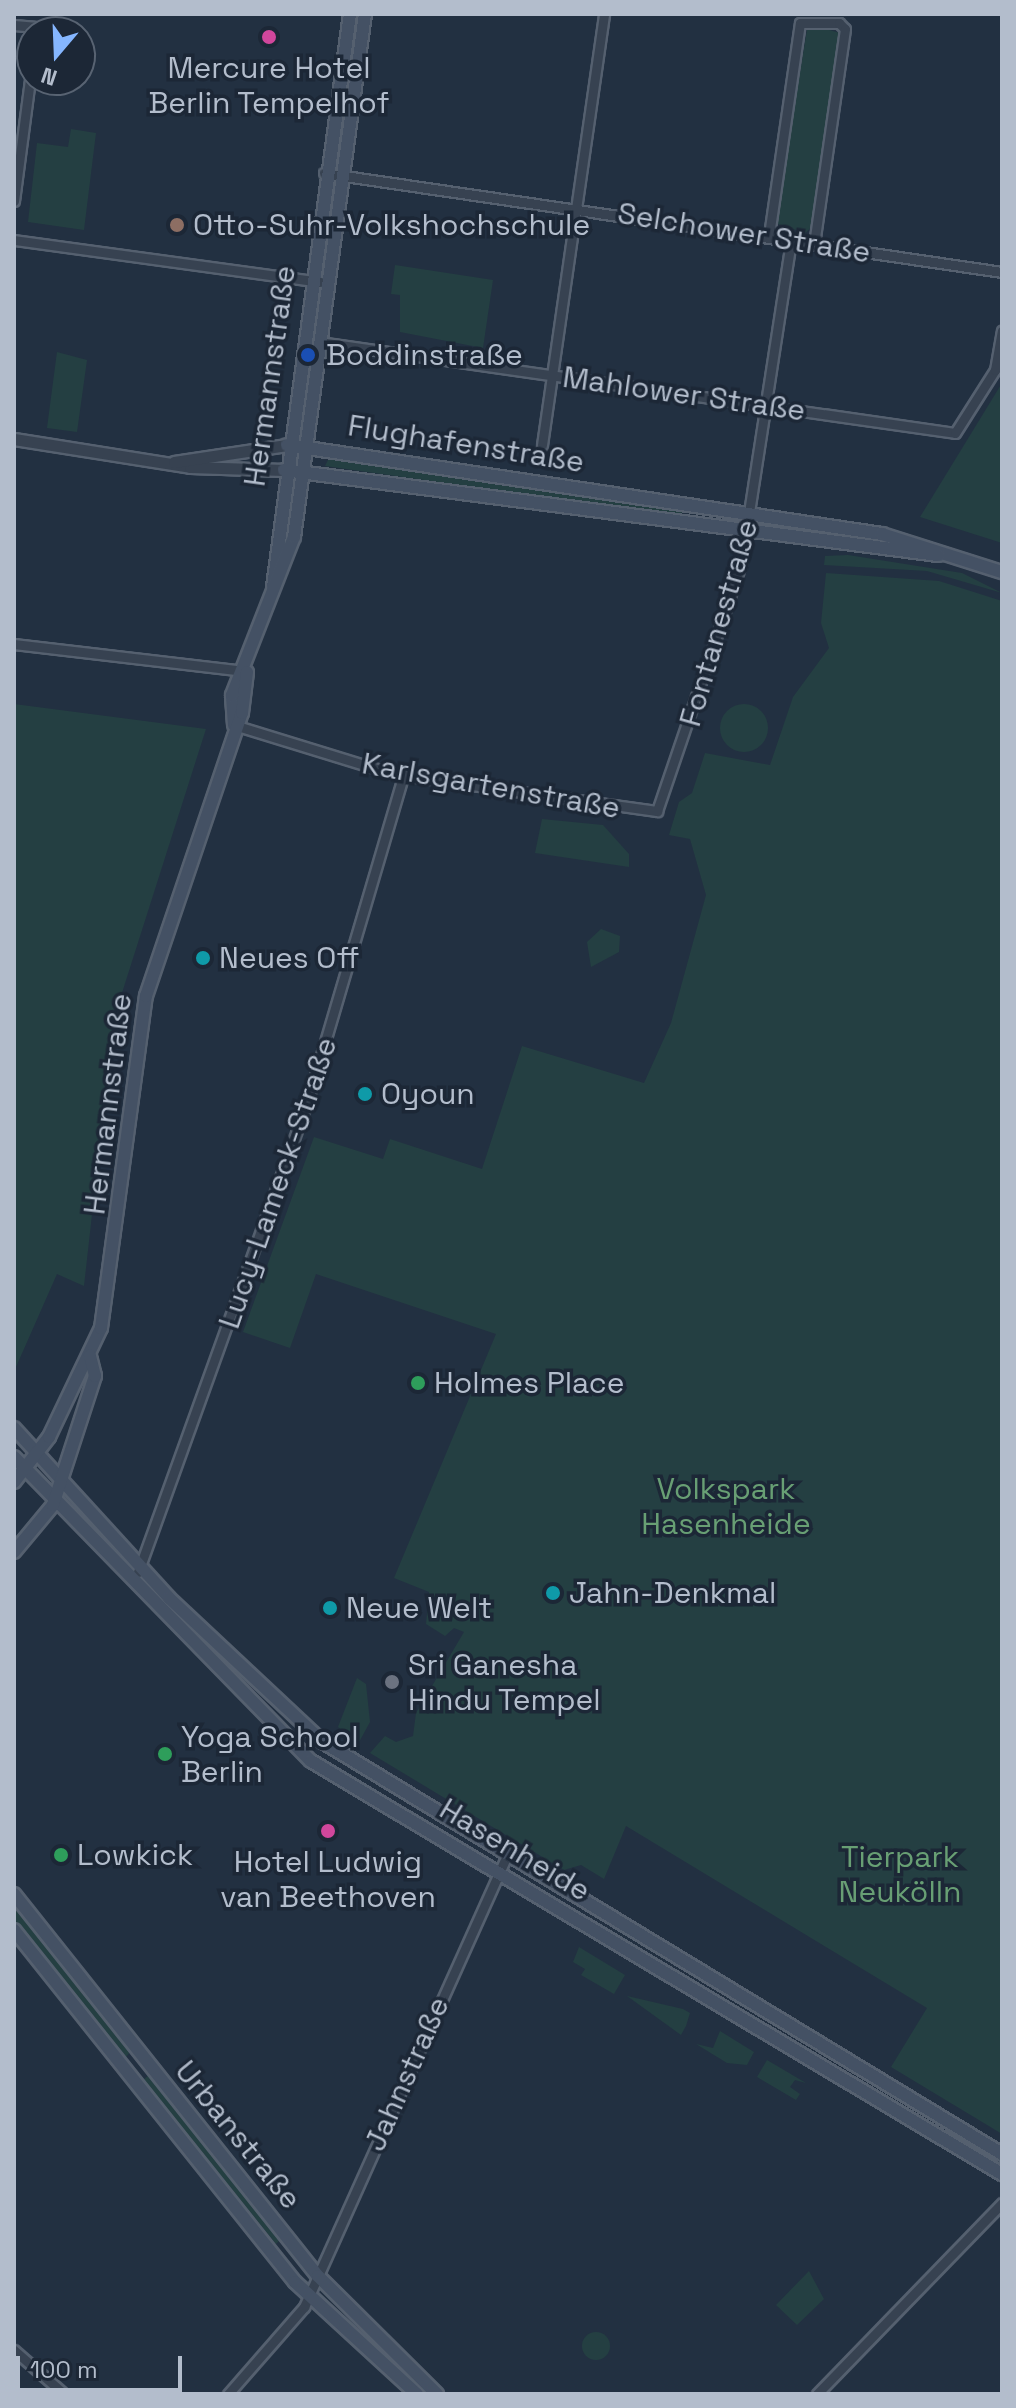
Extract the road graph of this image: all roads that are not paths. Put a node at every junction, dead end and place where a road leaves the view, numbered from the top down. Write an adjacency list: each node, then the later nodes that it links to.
1 (350, 14): 5 (main road, Hermannstraße)
2 (365, 14): 7 (main road, Hermannstraße)
3 (604, 14): 9 (street)
4 (27, 96): 6 (street)
5 (324, 173): 7 (street); 15 (main road, Hermannstraße)
6 (16, 174): 8 (street)
7 (343, 176): 9 (street, Selchower Straße); 16 (main road, Hermannstraße)
8 (14, 201)
9 (576, 209): 10 (street, Selchower Straße); 19 (street)
10 (769, 235): 12 (street, Selchower Straße); 13 (street)
11 (14, 240): 15 (street)
12 (791, 240): 13 (street, Selchower Straße); 20 (street, Fontanestraße)
13 (814, 244): 14 (street, Selchower Straße)
14 (1002, 272)
15 (310, 280): 16 (street); 22 (main road, Hermannstraße)
16 (327, 282): 18 (main road, Hermannstraße)
17 (1002, 331): 20 (street, Mahlower Straße)
18 (319, 342): 19 (street, Mahlower Straße); 24 (main road, Hermannstraße)
19 (552, 375): 20 (street, Mahlower Straße); 23 (street)
20 (767, 405): 29 (street, Fontanestraße)
21 (14, 439): 25 (street, Flughafenstraße)
22 (287, 445): 24 (main road, Flughafenstraße); 25 (street, Flughafenstraße); 26 (main road, Hermannstraße)
23 (542, 445)
24 (307, 446): 27 (main road, Hermannstraße); 28 (main road, Flughafenstraße)
25 (172, 462): 26 (street, Flughafenstraße)
26 (284, 470): 27 (main road, Flughafenstraße); 34 (main road, Hermannstraße)
27 (304, 470): 30 (main road, Flughafenstraße); 34 (main road, Hermannstraße)
28 (692, 504): 29 (main road, Flughafenstraße); 30 (main road)
29 (751, 514): 31 (street, Fontanestraße); 32 (main road, Flughafenstraße)
30 (689, 526): 31 (main road, Flughafenstraße)
31 (747, 535): 32 (main road, Flughafenstraße); 39 (street, Fontanestraße)
32 (951, 556): 33 (main road)
33 (1002, 572)
34 (273, 587): 36 (main road, Hermannstraße)
35 (14, 644): 36 (street)
36 (247, 672): 37 (main road, Hermannstraße)
37 (234, 725): 38 (street, Karlsgartenstraße); 40 (main road, Hermannstraße)
38 (403, 776): 39 (street, Karlsgartenstraße); 49 (street, Lucy-Lameck-Straße)
39 (657, 811)
40 (90, 1356): 43 (main road, Hermannstraße); 46 (main road, Hermannstraße)
41 (14, 1428): 43 (main road, Hasenheide)
42 (14, 1457): 44 (main road, Hasenheide)
43 (37, 1457): 44 (main road, Hermannstraße); 46 (main road, Hasenheide)
44 (25, 1471): 45 (main road, Hermannstraße); 47 (main road, Hasenheide)
45 (14, 1482)
46 (60, 1486): 47 (main road, Hermannstraße); 49 (main road, Hasenheide)
47 (53, 1505): 48 (main road, Hermannstraße); 50 (main road, Hasenheide)
48 (14, 1552)
49 (141, 1568): 50 (street, Lucy-Lameck-Straße); 51 (main road, Hasenheide)
50 (130, 1581): 52 (main road, Hasenheide)
51 (295, 1716): 52 (main road); 53 (main road, Hasenheide)
52 (269, 1724): 54 (main road, Hasenheide)
53 (467, 1831): 54 (main road); 55 (main road, Hasenheide)
54 (458, 1846): 56 (main road, Hasenheide)
55 (507, 1855): 56 (street, Jahnstraße); 61 (main road, Hasenheide)
56 (498, 1870): 62 (main road, Hasenheide); 68 (street, Jahnstraße)
57 (14, 1894): 59 (main road, Urbanstraße)
58 (14, 1930): 60 (main road, Urbanstraße)
59 (142, 2056): 60 (main road); 66 (main road, Urbanstraße)
60 (125, 2069): 67 (main road, Urbanstraße)
61 (977, 2138): 62 (main road); 63 (main road, Hasenheide)
62 (968, 2153): 64 (main road, Hasenheide)
63 (1002, 2154)
64 (1002, 2174)
65 (1002, 2203): 75 (street)
66 (291, 2242): 67 (main road); 68 (main road, Urbanstraße)
67 (274, 2255): 69 (main road, Urbanstraße)
68 (318, 2276): 69 (street, Jahnstraße); 74 (main road, Urbanstraße)
69 (310, 2294): 72 (street, Jahnstraße); 73 (main road, Urbanstraße)
70 (14, 2350): 71 (street)
71 (64, 2394)
72 (228, 2394)
73 (417, 2394)
74 (437, 2394)
75 (817, 2394)

